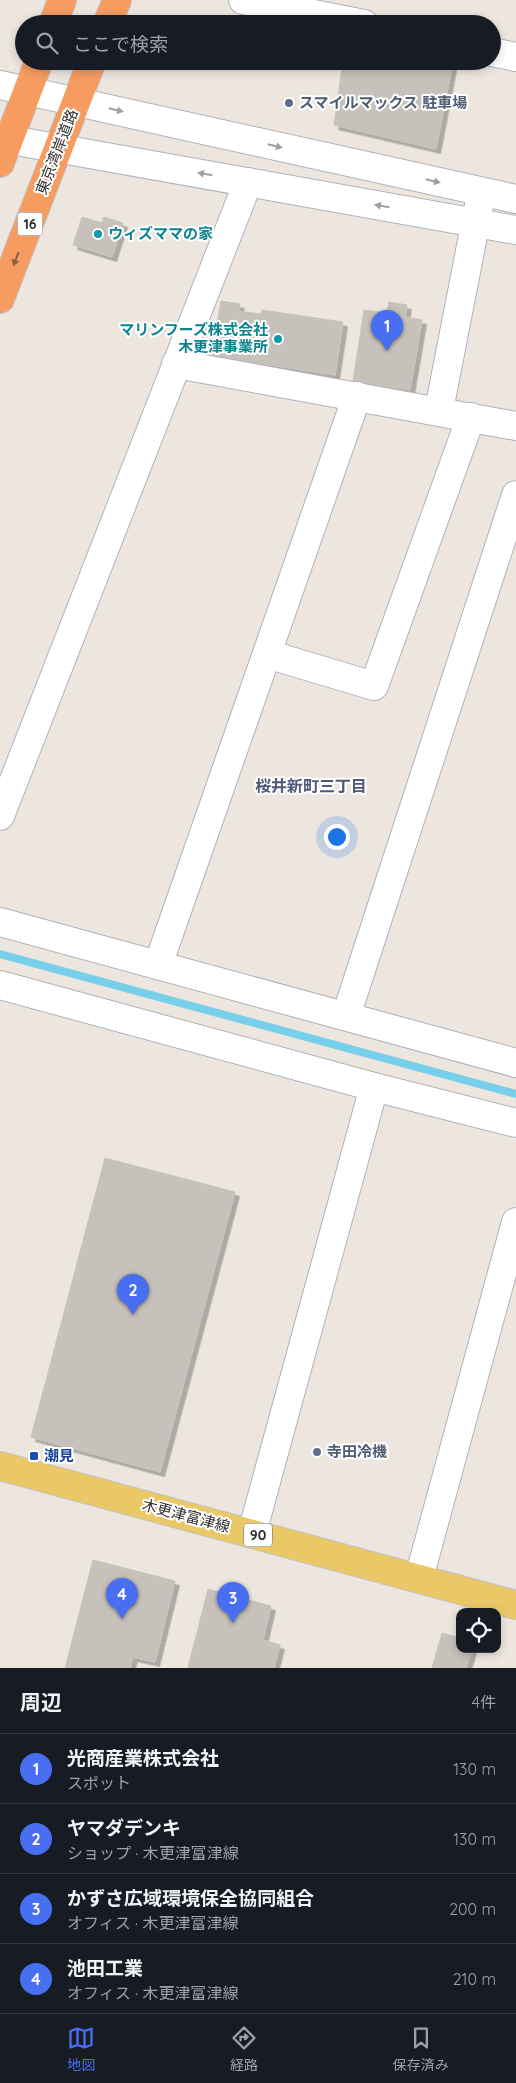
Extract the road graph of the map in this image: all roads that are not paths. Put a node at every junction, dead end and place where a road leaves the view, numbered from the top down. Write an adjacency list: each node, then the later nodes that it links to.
1 (62, 0): 5 (highway)
2 (116, 0): 6 (highway)
3 (243, 0): 4 (street)
4 (350, 14)
5 (56, 15)
6 (110, 15)
7 (501, 54): 8 (street)
8 (516, 57)
9 (36, 70): 12 (highway)
10 (89, 70): 13 (highway, 東京湾岸道路 / 16)
11 (0, 85): 12 (street)
12 (28, 91): 13 (street); 14 (highway)
13 (77, 102): 15 (highway, 東京湾岸道路 / 16); 17 (street, one-way to 17)
14 (3, 147): 15 (street)
15 (60, 148): 16 (street, one-way to 15); 21 (highway, 東京湾岸道路 / 16, one-way to 21)
16 (248, 182): 19 (street, one-way to 16); 22 (street)
17 (482, 192): 18 (street); 19 (street)
18 (516, 198)
19 (476, 222): 20 (street); 24 (street)
20 (516, 230)
21 (0, 299)
22 (176, 364): 23 (street); 29 (street)
23 (357, 396): 24 (street); 28 (street)
24 (439, 410): 25 (street)
25 (471, 417): 26 (street); 28 (street)
26 (516, 426)
27 (516, 494): 33 (street)
28 (267, 654): 31 (street)
29 (0, 816)
30 (0, 922): 31 (street)
31 (158, 965): 33 (street)
32 (0, 985): 35 (street)
33 (346, 1016): 34 (street)
34 (516, 1063)
35 (374, 1087): 36 (street); 39 (street)
36 (516, 1124)
37 (516, 1222): 40 (street)
38 (0, 1466): 39 (main road, 木更津富津線 / 90)
39 (252, 1533): 40 (main road, 木更津富津線 / 90)
40 (419, 1578): 41 (main road, 木更津富津線 / 90)
41 (516, 1605)

